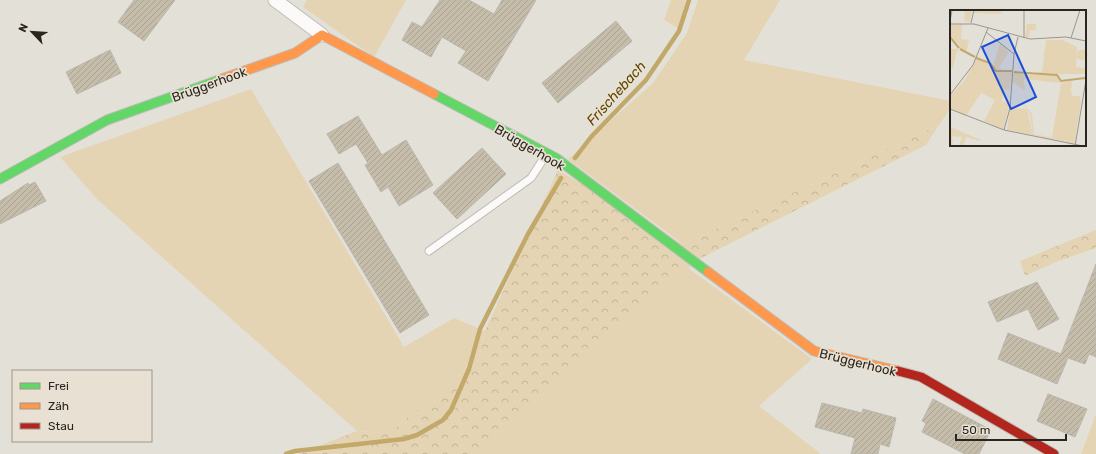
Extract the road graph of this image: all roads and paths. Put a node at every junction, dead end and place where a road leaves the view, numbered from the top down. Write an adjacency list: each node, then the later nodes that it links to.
1 (275, 0): 2 (street)
2 (322, 35): 3 (street, Brüggerhook); 4 (street, Brüggerhook)
3 (547, 154): 5 (lane); 6 (street, Brüggerhook)
4 (0, 179)
5 (429, 251)
6 (1054, 454)

